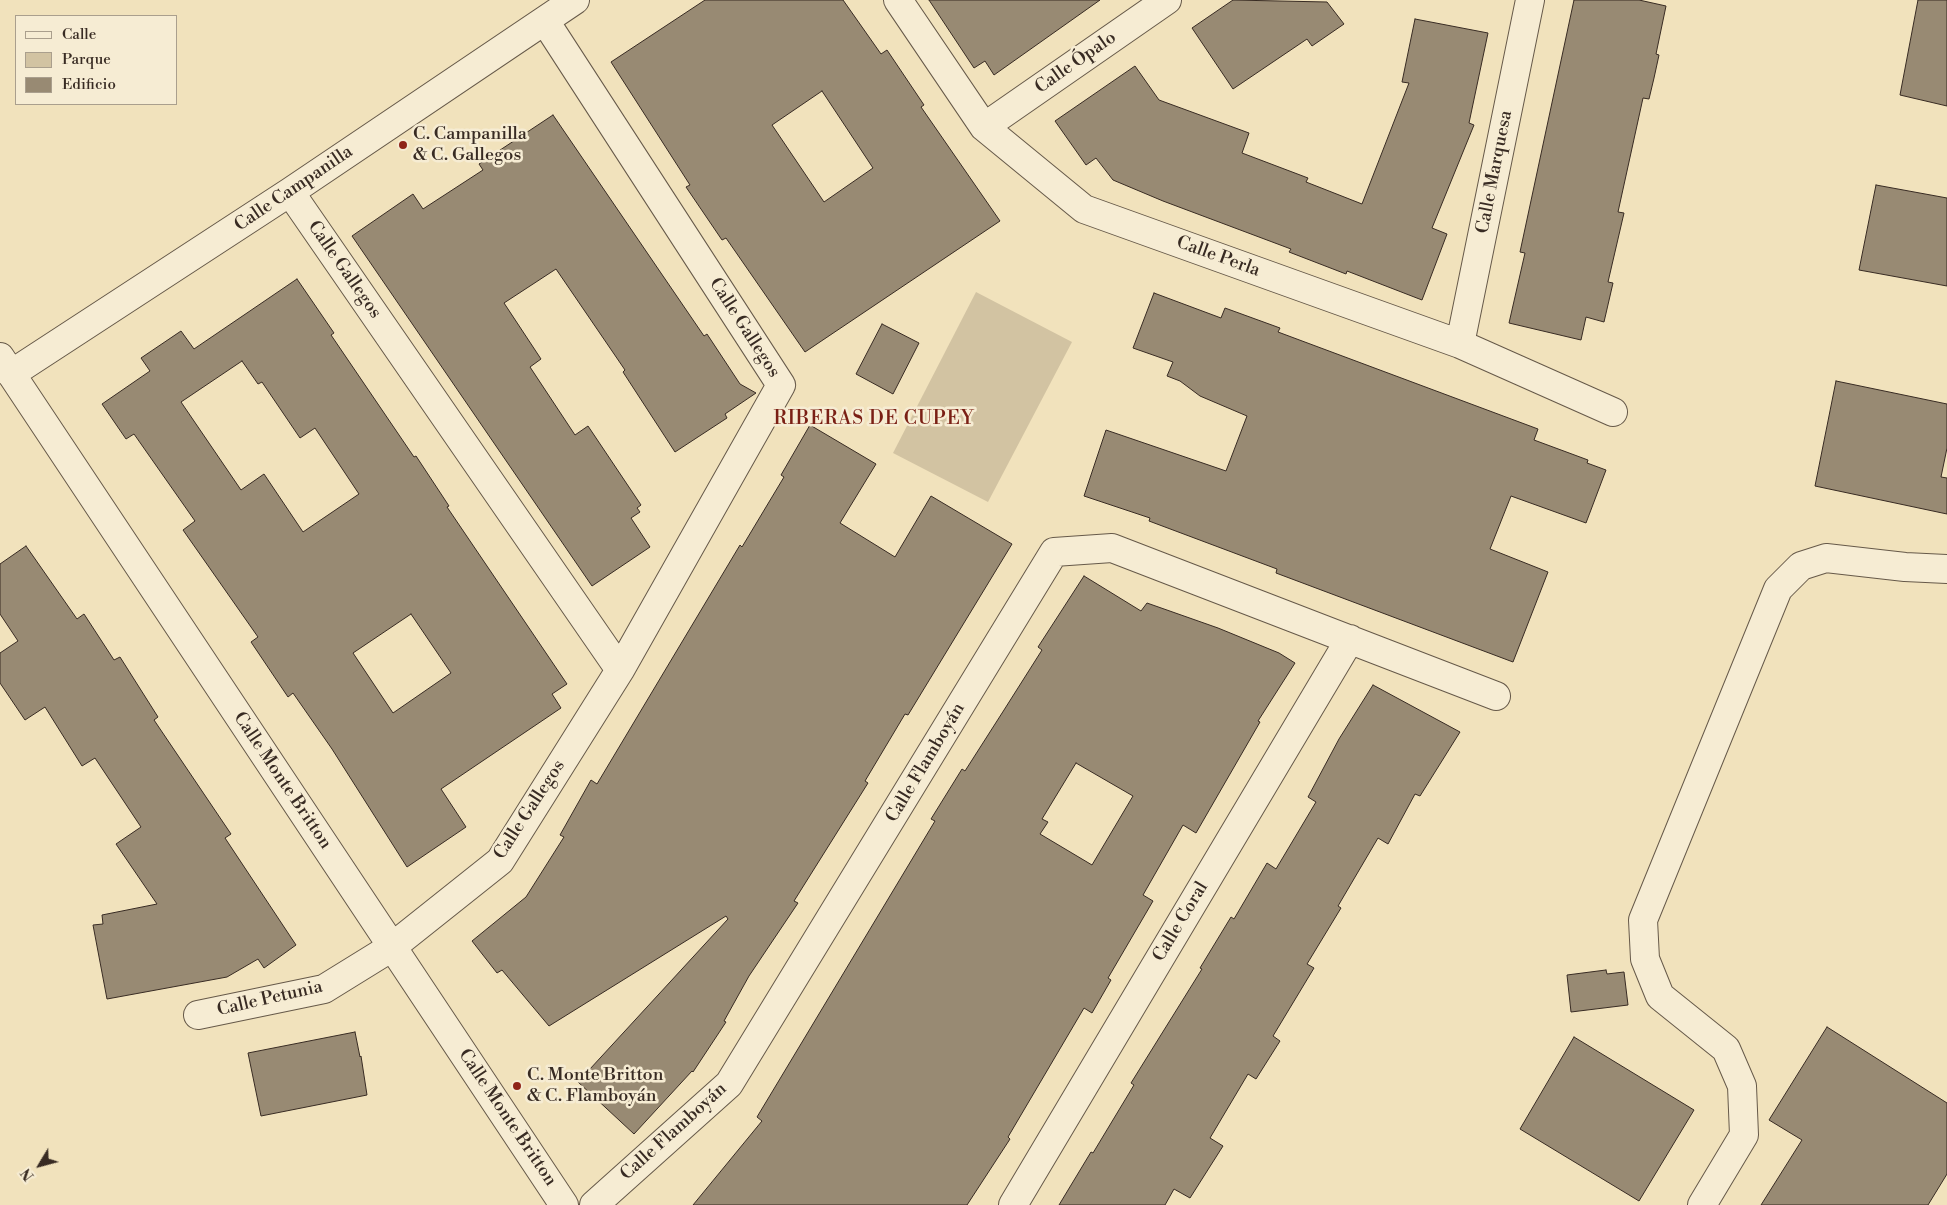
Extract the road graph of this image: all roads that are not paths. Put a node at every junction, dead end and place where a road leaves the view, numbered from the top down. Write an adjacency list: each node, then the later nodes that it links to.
1 (575, 0): 5 (street, Calle Campanilla)
2 (898, 0): 6 (street, Calle Perla)
3 (1167, 0): 6 (street, Calle Ópalo)
4 (1530, 0): 8 (street, Calle Marquesa)
5 (545, 21): 7 (street, Calle Campanilla); 13 (street, Calle Gallegos)
6 (984, 127): 8 (street, Calle Perla)
7 (290, 192): 9 (street, Calle Campanilla); 13 (street, Calle Gallegos)
8 (1460, 344): 10 (street, Calle Perla)
9 (6, 366): 15 (street, Calle Monte Britton)
10 (1614, 412)
11 (1947, 569): 20 (street)
12 (1350, 639): 14 (street); 18 (street, Calle Flamboyán); 19 (street, Calle Coral)
13 (620, 670): 15 (street, Calle Gallegos)
14 (1496, 696)
15 (392, 947): 16 (street, Calle Petunia); 17 (street, Calle Monte Britton)
16 (198, 1015)
17 (564, 1205)
18 (594, 1205)
19 (1012, 1205)
20 (1702, 1205)

